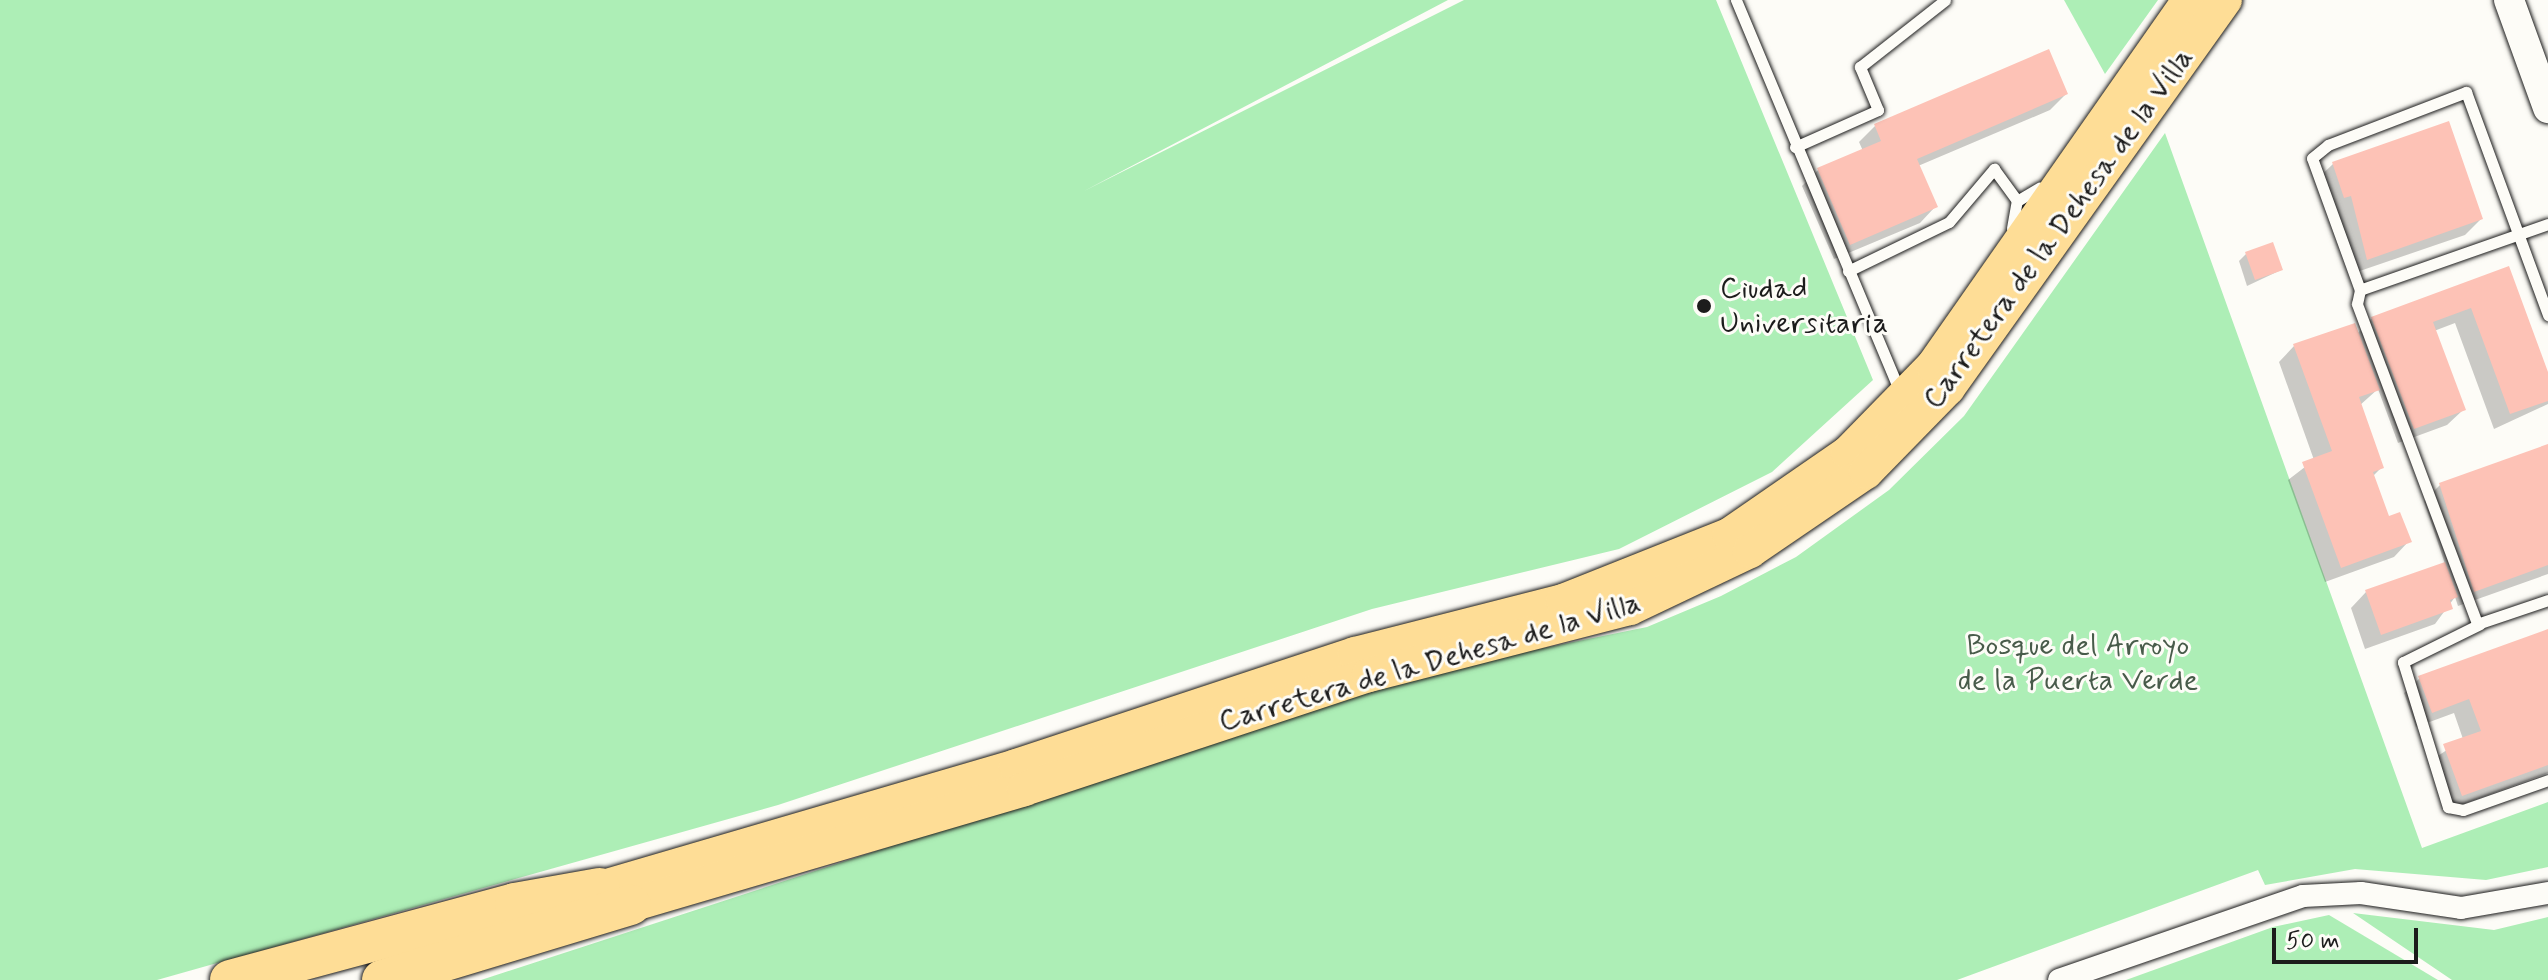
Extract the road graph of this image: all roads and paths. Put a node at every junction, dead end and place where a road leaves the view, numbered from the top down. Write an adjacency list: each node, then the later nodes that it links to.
1 (1736, 0): 8 (lane)
2 (1945, 0): 8 (lane)
3 (2189, 0): 6 (main road, Carretera de la Dehesa de la Villa)
4 (2225, 0): 21 (main road, Carretera de la Dehesa de la Villa)
5 (2509, 0): 7 (street)
6 (2129, 85): 9 (lane); 15 (main road, Carretera de la Dehesa de la Villa)
7 (2548, 108)
8 (1795, 147): 12 (lane)
9 (2017, 201): 12 (lane); 15 (lane)
10 (2548, 224): 11 (lane)
11 (2518, 234): 13 (lane); 13 (lane); 14 (lane)
12 (1848, 271): 16 (lane)
13 (2360, 290): 18 (lane)
14 (2548, 315)
15 (1933, 366): 16 (main road, Carretera de la Dehesa de la Villa)
16 (1904, 399): 21 (main road, Carretera de la Dehesa de la Villa)
17 (2548, 600): 18 (lane)
18 (2480, 624): 19 (lane)
19 (2548, 780)
20 (2548, 893): 26 (street)
21 (616, 896): 22 (highway); 23 (highway); 24 (highway); 25 (highway)
22 (230, 980)
23 (299, 980)
24 (382, 980)
25 (435, 980)
26 (2059, 980)

